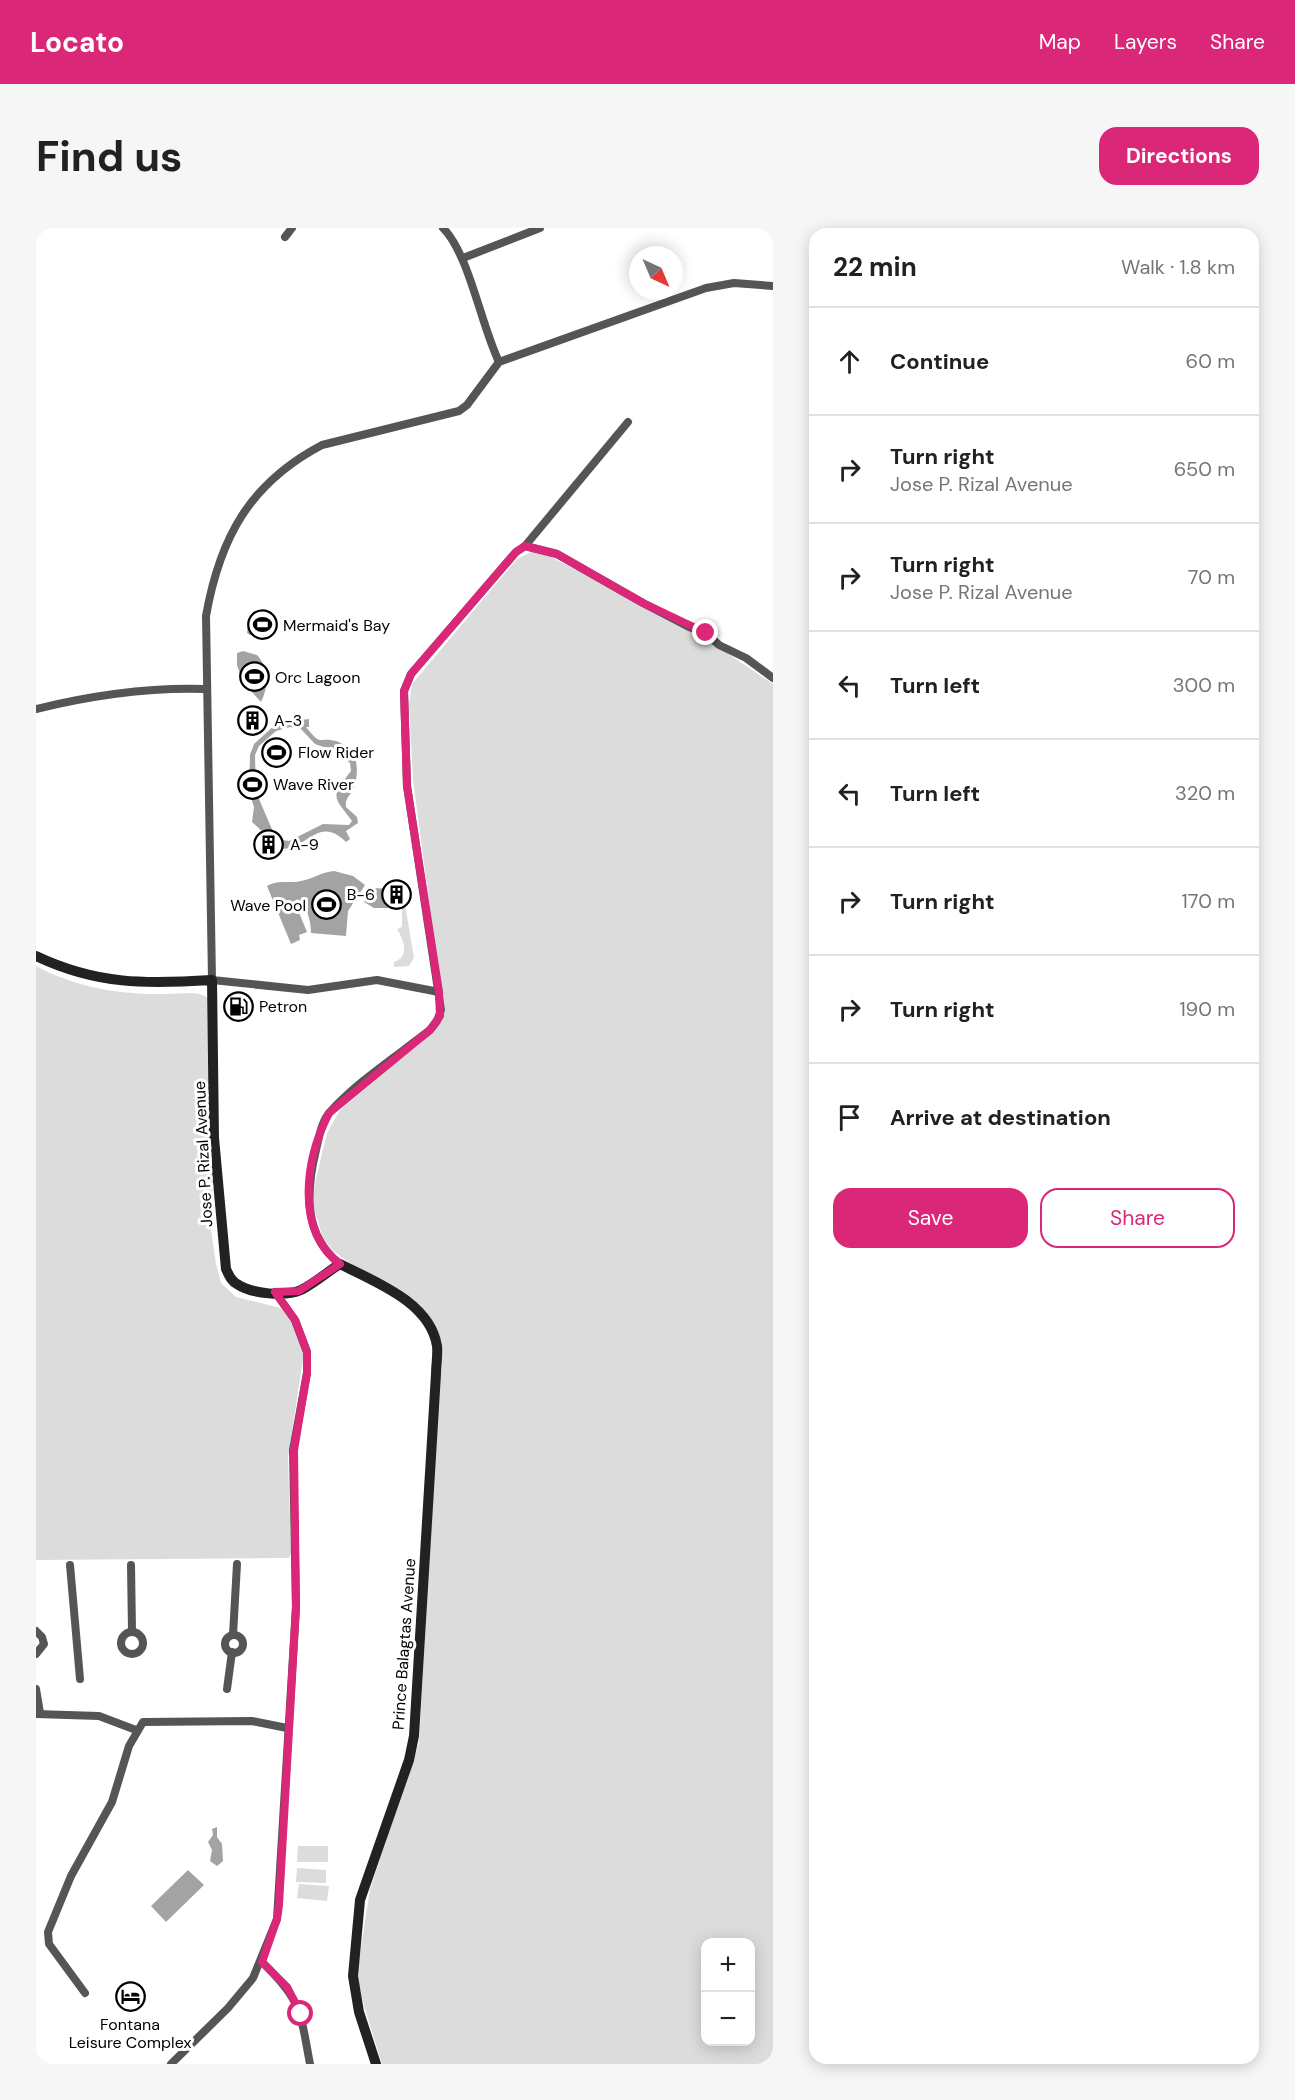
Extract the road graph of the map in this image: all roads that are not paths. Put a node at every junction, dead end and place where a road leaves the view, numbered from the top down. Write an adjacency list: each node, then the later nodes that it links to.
1 (292, 228): 4 (street)
2 (443, 228): 5 (street)
3 (540, 228): 5 (street)
4 (285, 237)
5 (463, 258): 7 (street)
6 (773, 286): 7 (street)
7 (499, 362): 11 (street)
8 (628, 422): 9 (street)
9 (525, 546): 10 (street); 15 (street)
10 (773, 678)
11 (206, 689): 12 (street); 14 (street)
12 (36, 708)
13 (36, 956): 14 (main road)
14 (212, 980): 15 (street); 17 (main road, Jose P. Rizal Avenue)
15 (439, 992): 16 (street)
16 (340, 1264): 17 (main road, Jose P. Rizal Avenue); 36 (main road, Prince Balagtas Avenue)
17 (275, 1292): 30 (street)
18 (237, 1564): 23 (street)
19 (69, 1565): 26 (street)
20 (131, 1565): 22 (street)
21 (36, 1631): 25 (street)
22 (132, 1632)
23 (233, 1635): 24 (street); 24 (street)
24 (232, 1652): 28 (street)
25 (36, 1654)
26 (80, 1679)
27 (36, 1689): 29 (street)
28 (227, 1689)
29 (38, 1713): 31 (street)
30 (287, 1728): 31 (street); 32 (street)
31 (136, 1730): 33 (street)
32 (262, 1962): 34 (street); 35 (street)
33 (85, 1993)
34 (171, 2064)
35 (310, 2064)
36 (376, 2064)

